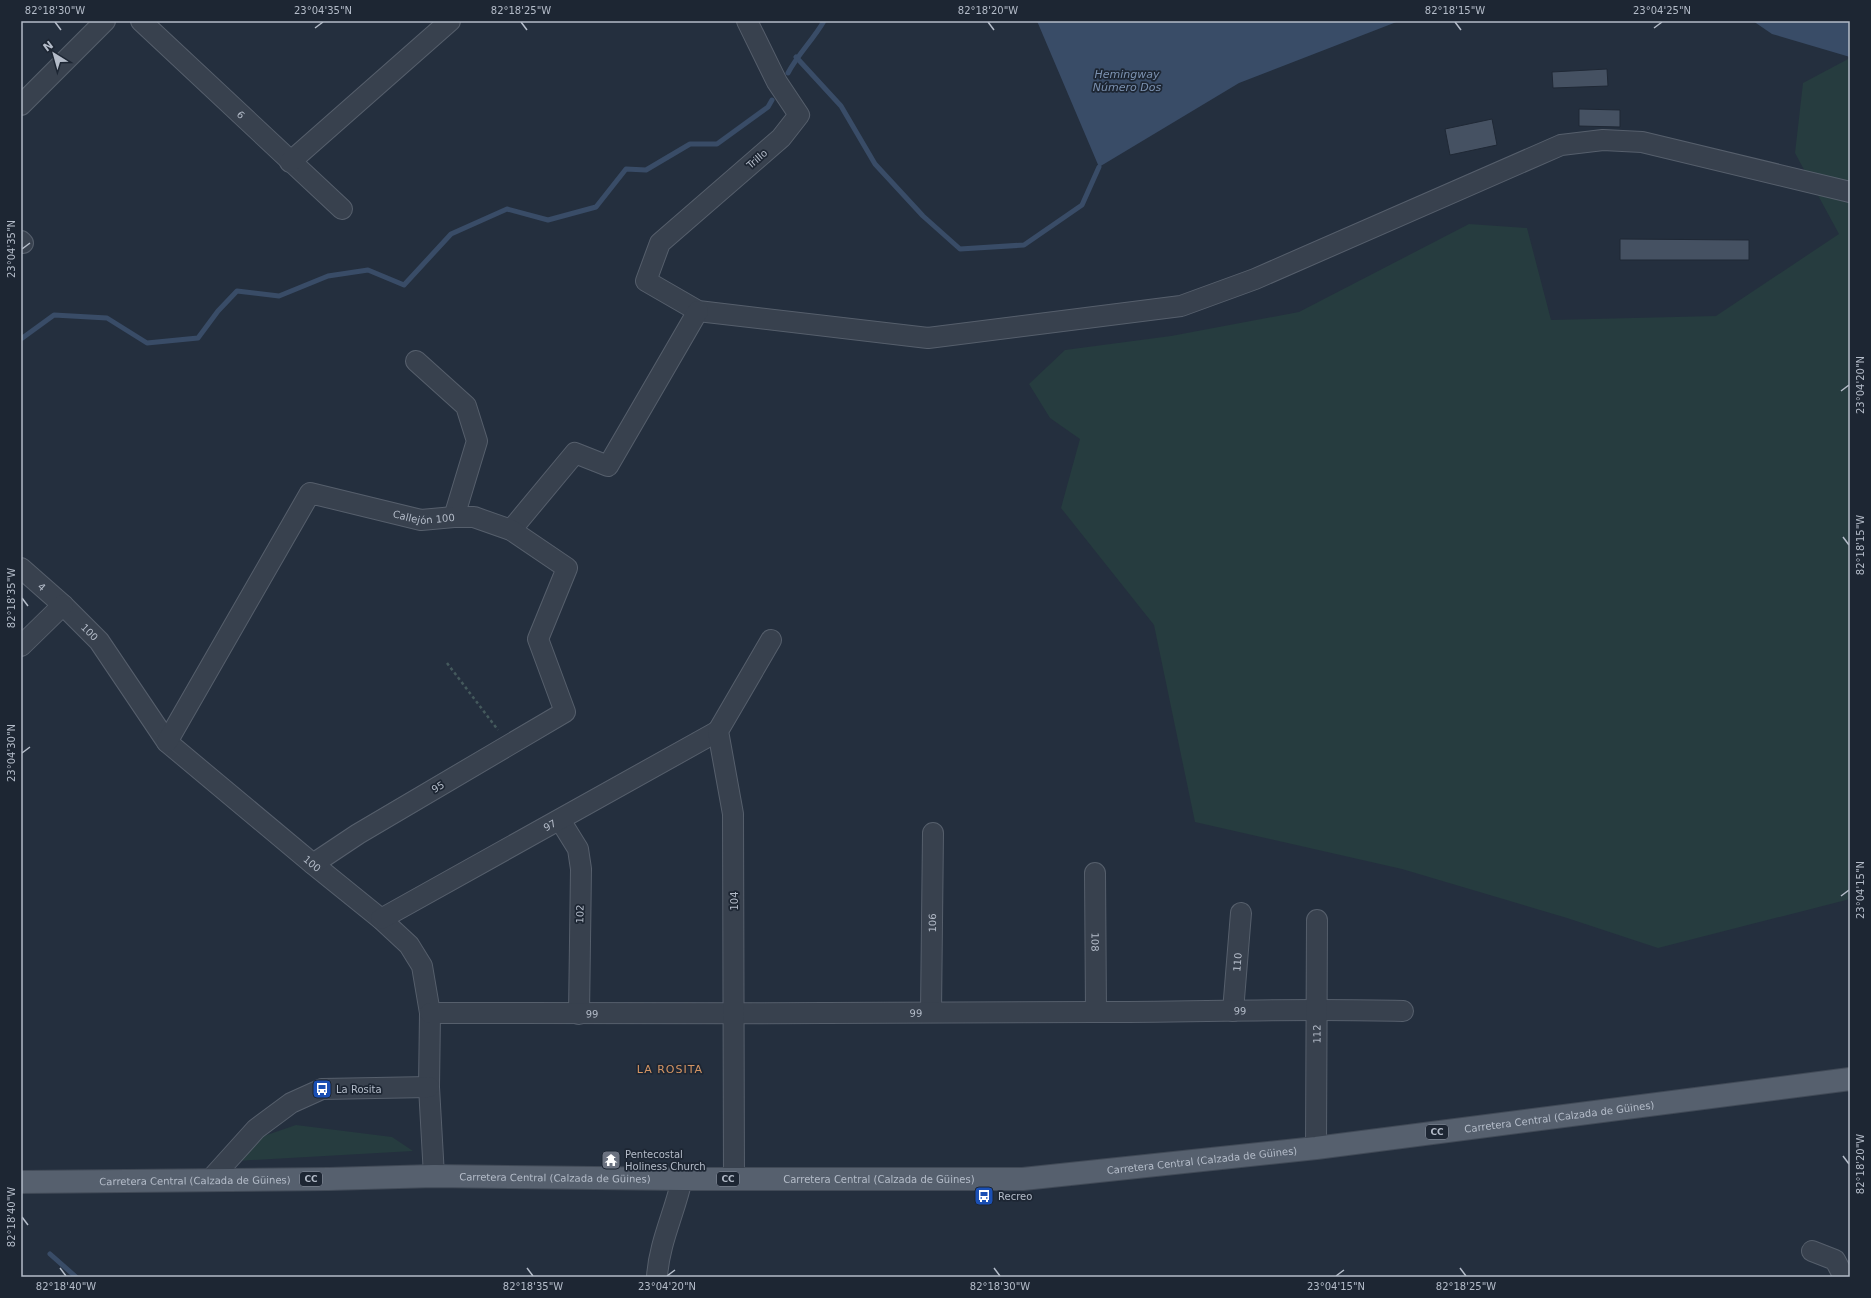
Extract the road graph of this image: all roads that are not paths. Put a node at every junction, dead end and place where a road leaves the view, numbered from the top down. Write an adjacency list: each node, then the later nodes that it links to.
1 (105, 21): 5 (street)
2 (141, 21): 6 (street, 6)
3 (450, 21): 6 (street)
4 (747, 21): 9 (street, Trillo)
5 (21, 105)
6 (290, 162): 8 (street, 6)
7 (1850, 192): 9 (street)
8 (342, 209)
9 (698, 311): 12 (street)
10 (416, 361): 11 (street)
11 (454, 517): 12 (street, Callejón 100); 19 (street, Callejón 100)
12 (511, 530): 17 (street, Callejón 100)
13 (21, 568): 14 (street, 4)
14 (63, 605): 16 (street); 19 (street, 100)
15 (771, 640): 18 (street)
16 (21, 646)
17 (564, 712): 22 (street, 95)
18 (718, 731): 20 (street, 97); 34 (street, 104)
19 (167, 742): 22 (street, 100)
20 (560, 820): 25 (street, 97); 33 (street, 102)
21 (933, 833): 30 (street, 106)
22 (313, 864): 25 (street, 100)
23 (1095, 873): 31 (street, 108)
24 (1241, 913): 28 (street, 110)
25 (381, 919): 32 (street, 100)
26 (1317, 920): 27 (street, 112)
27 (1316, 1008): 28 (street, 99); 29 (street, 99); 37 (street, 112)
28 (1233, 1011): 31 (street, 99)
29 (1403, 1011)
30 (931, 1012): 31 (street, 99); 34 (street, 99)
31 (1096, 1012)
32 (430, 1013): 33 (street, 99); 36 (street, 100)
33 (579, 1014): 34 (street, 99)
34 (734, 1014): 39 (street, 104)
35 (1850, 1079): 37 (main road, Carretera Central (Calzada de Güines) / CC)
36 (429, 1086): 38 (street, 100); 41 (street)
37 (1316, 1148): 39 (main road, Carretera Central (Calzada de Güines) / CC)
38 (434, 1176): 40 (main road, Carretera Central (Calzada de Güines) / CC); 41 (main road, Carretera Central (Calzada de Güines) / CC)
39 (734, 1178): 40 (main road, Carretera Central (Calzada de Güines) / CC)
40 (682, 1179): 44 (street)
41 (210, 1180): 42 (main road, Carretera Central (Calzada de Güines) / CC)
42 (21, 1182)
43 (1812, 1251): 45 (street)
44 (657, 1277)
45 (1844, 1277)

